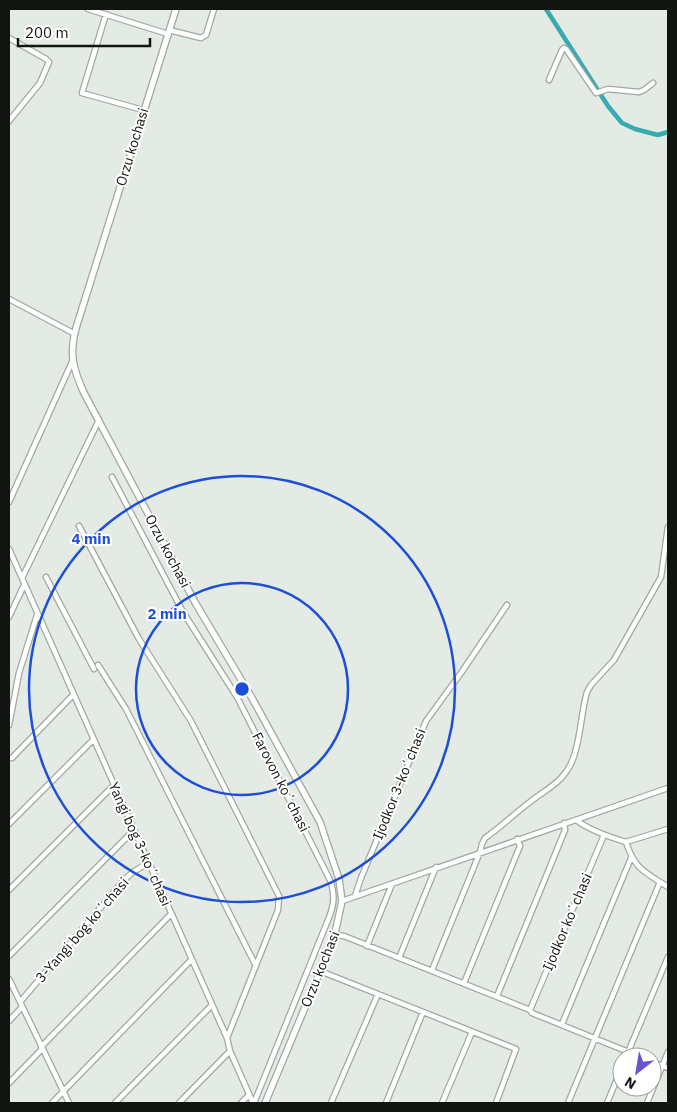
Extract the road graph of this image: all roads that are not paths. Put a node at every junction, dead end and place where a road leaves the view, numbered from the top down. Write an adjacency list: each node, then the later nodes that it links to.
1 (88, 9): 4 (street)
2 (176, 9): 5 (main road, Orzu kochasi)
3 (214, 9): 5 (street)
4 (106, 14): 5 (street); 9 (street)
5 (169, 32): 9 (main road, Orzu kochasi)
6 (9, 38): 10 (street)
7 (549, 80): 8 (street)
8 (652, 83)
9 (143, 110): 12 (main road, Orzu kochasi)
10 (9, 121)
11 (9, 299): 12 (street)
12 (74, 334): 13 (main road, Orzu kochasi)
13 (72, 362): 14 (main road, Orzu kochasi); 16 (street)
14 (98, 420): 21 (street); 49 (main road, Orzu kochasi)
15 (112, 477): 90 (street, Farovon koʻchasi)
16 (9, 502)
17 (79, 526): 57 (street)
18 (668, 527): 40 (street)
19 (9, 550): 21 (street, Yangi bog 3-koʼchasi)
20 (46, 577): 57 (street)
21 (22, 578): 22 (street, Yangi bog 3-koʼchasi)
22 (24, 585): 24 (street, Yangi bog 3-koʼchasi); 25 (street)
23 (507, 605): 48 (street, Ijodkor 3-koʼchasi)
24 (37, 615): 26 (street, Yangi bog 3-koʼchasi); 27 (street)
25 (9, 617)
26 (73, 695): 28 (street, Yangi bog 3-koʼchasi); 29 (street)
27 (9, 725)
28 (93, 740): 30 (street, Yangi bog 3-koʼchasi); 34 (street)
29 (9, 758)
30 (113, 786): 36 (street, Yangi bog 3-koʼchasi); 47 (street)
31 (668, 788): 32 (street)
32 (576, 820): 33 (street); 37 (street)
33 (564, 823): 38 (street); 63 (street)
34 (9, 824)
35 (668, 829): 39 (street)
36 (133, 830): 42 (street, Yangi bog 3-koʼchasi); 53 (street, 3-Yangi bog koʼchasi)
37 (604, 835): 39 (street); 67 (street, Ijodkor koʻchasi)
38 (517, 839): 40 (street); 61 (street)
39 (626, 842): 41 (street)
40 (480, 852): 43 (street); 58 (street)
41 (631, 858): 44 (street); 70 (street)
42 (148, 863): 50 (street, Yangi bog 3-koʼchasi); 64 (street, 3-Yangi bog koʼchasi)
43 (436, 867): 45 (street); 55 (street)
44 (660, 882): 46 (street); 73 (street)
45 (392, 884): 48 (street); 52 (street)
46 (668, 887)
47 (9, 890)
48 (356, 896): 49 (street)
49 (342, 901): 51 (main road, Orzu kochasi)
50 (172, 914): 56 (street, Yangi bog 3-koʼchasi); 76 (street)
51 (335, 935): 52 (street); 59 (main road, Orzu kochasi)
52 (367, 946): 55 (street)
53 (9, 956)
54 (668, 957): 75 (street)
55 (400, 958): 58 (street)
56 (191, 960): 65 (street, Yangi bog 3-koʼchasi); 82 (street)
57 (256, 966): 72 (street)
58 (432, 970): 61 (street)
59 (320, 971): 62 (street); 91 (main road, Orzu kochasi)
60 (9, 979): 64 (street)
61 (464, 983): 63 (street)
62 (378, 994): 68 (street); 92 (street)
63 (497, 996): 67 (street)
64 (20, 1002): 66 (street)
65 (212, 1005): 72 (street, Yangi bog 3-koʼchasi); 87 (street)
66 (22, 1007): 69 (street); 76 (street)
67 (530, 1010): 70 (street)
68 (423, 1012): 71 (street); 93 (street)
69 (9, 1021)
70 (562, 1024): 73 (street)
71 (472, 1032): 94 (street); 95 (street)
72 (227, 1038): 77 (street, Yangi bog 3-koʼchasi)
73 (594, 1038): 74 (street); 96 (street)
74 (613, 1047)
75 (630, 1047)
76 (42, 1048): 81 (street); 82 (street)
77 (230, 1051): 84 (street, Yangi bog 3-koʼchasi); 88 (street)
78 (668, 1052): 79 (street)
79 (663, 1066): 80 (street); 98 (street)
80 (668, 1068)
81 (9, 1083)
82 (63, 1091): 85 (street); 86 (street)
83 (612, 1091): 97 (street)
84 (249, 1095): 89 (street); 90 (street, Yangi bog 3-koʼchasi)
85 (52, 1103)
86 (69, 1103)
87 (115, 1103)
88 (179, 1103)
89 (241, 1103)
90 (254, 1103)
91 (265, 1103)
92 (332, 1103)
93 (386, 1103)
94 (442, 1103)
95 (496, 1103)
96 (568, 1103)
97 (607, 1103)
98 (647, 1103)

